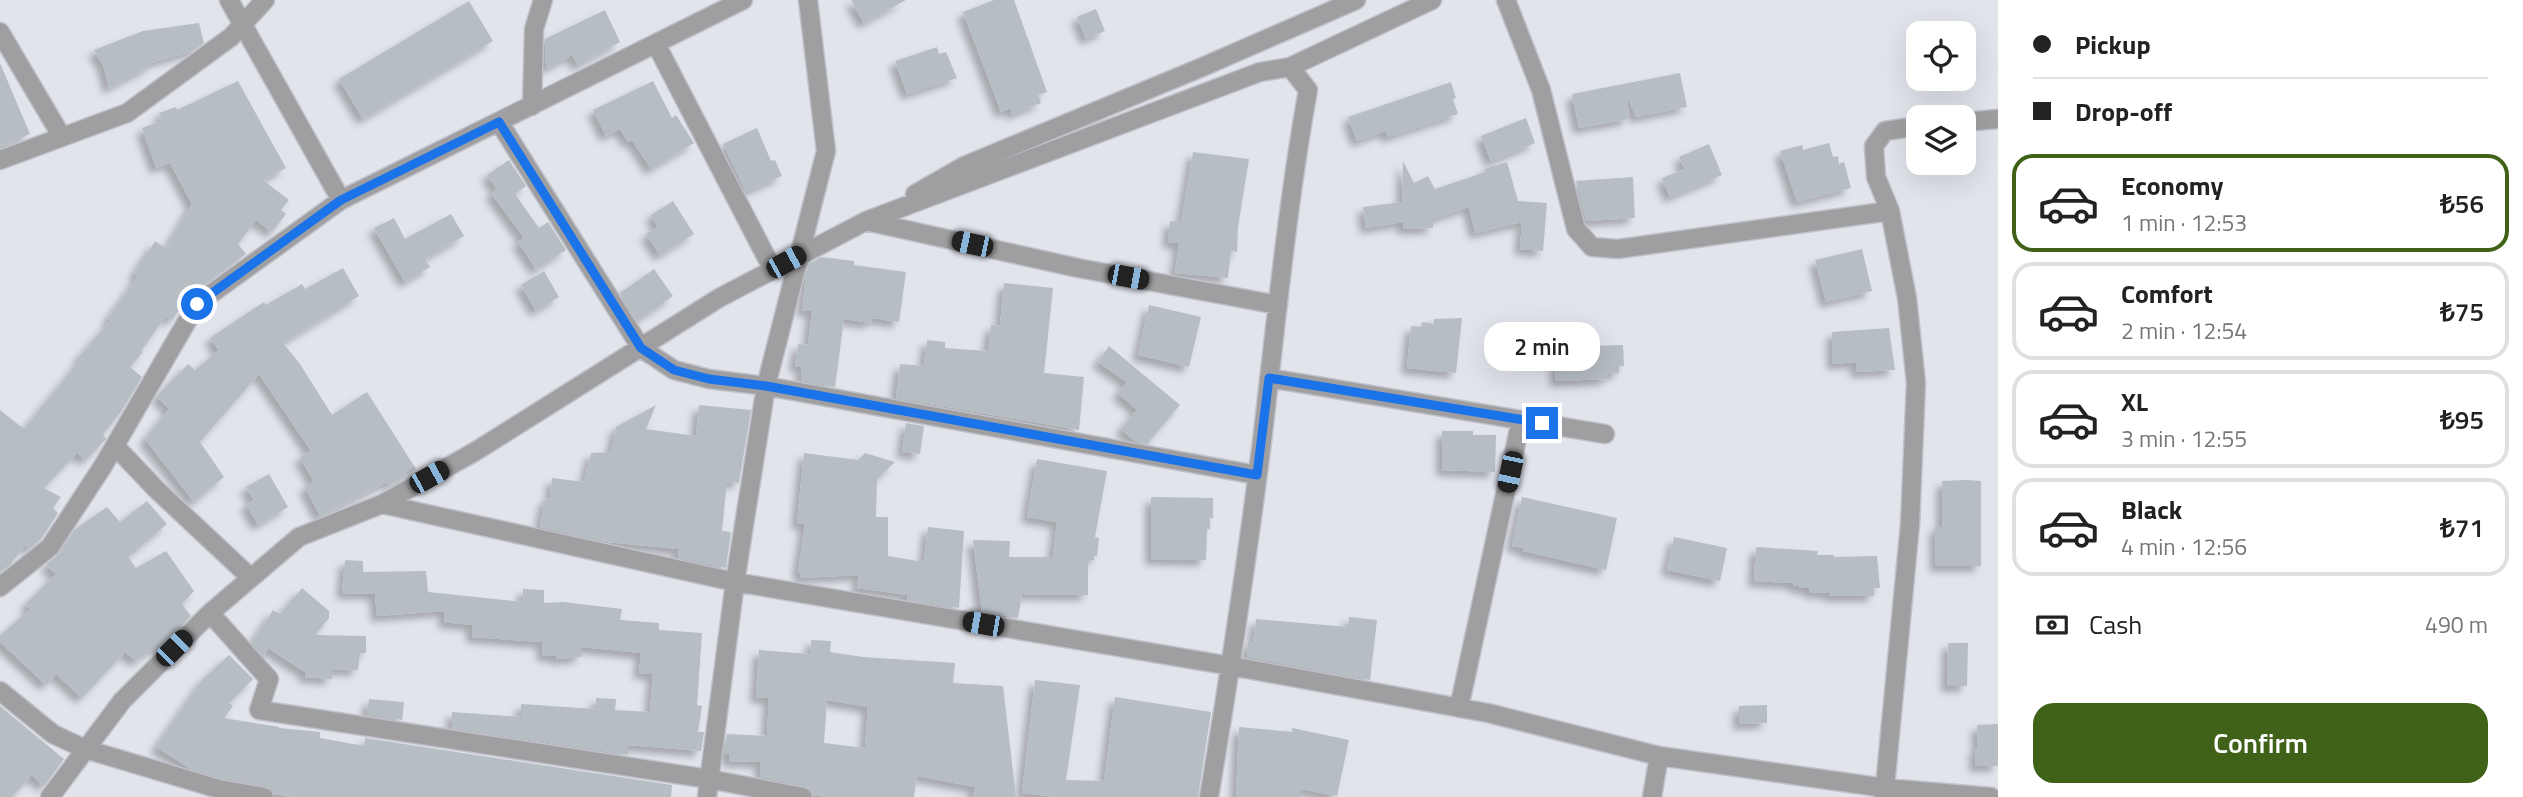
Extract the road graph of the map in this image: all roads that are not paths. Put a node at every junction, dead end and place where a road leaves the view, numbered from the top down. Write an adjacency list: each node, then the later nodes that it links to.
1 (229, 0): 9 (street)
2 (265, 0): 9 (street)
3 (543, 0): 13 (street)
4 (743, 0): 11 (street)
5 (808, 0): 23 (street)
6 (1356, 0): 22 (street)
7 (1432, 0): 12 (street)
8 (1506, 0): 21 (street)
9 (243, 24): 18 (street); 20 (street)
10 (0, 32): 18 (street)
11 (656, 44): 13 (street); 24 (street)
12 (1290, 67): 22 (street); 25 (street)
13 (532, 106): 16 (street)
14 (1998, 119): 15 (street)
15 (1976, 121)
16 (499, 122): 20 (street); 26 (street)
17 (1906, 128): 21 (street)
18 (62, 137): 19 (street)
19 (0, 160)
20 (341, 200): 31 (street)
21 (1890, 211): 45 (street)
22 (866, 221): 23 (street); 25 (street)
23 (799, 255): 24 (street); 28 (street)
24 (774, 270): 26 (street)
25 (1278, 305): 27 (street)
26 (641, 348): 28 (street); 33 (street)
27 (1269, 378): 29 (street); 32 (street)
28 (766, 386): 32 (street); 35 (street)
29 (1521, 420): 30 (street); 40 (street)
30 (1605, 434)
31 (114, 446): 34 (street); 36 (street)
32 (1257, 475): 38 (street)
33 (382, 504): 34 (street); 35 (street)
34 (251, 578): 37 (street)
35 (735, 582): 38 (street); 43 (street)
36 (0, 587)
37 (210, 613): 41 (street); 43 (street)
38 (1231, 666): 40 (street); 49 (street)
39 (0, 691): 41 (street)
40 (1459, 708): 42 (street)
41 (85, 749): 44 (street); 46 (street)
42 (1659, 756): 45 (street); 50 (street)
43 (708, 788): 48 (street)
44 (218, 793): 47 (street)
45 (1884, 793): 51 (street)
46 (50, 797)
47 (264, 797)
48 (803, 797)
49 (1209, 797)
50 (1652, 797)
51 (1991, 797)

